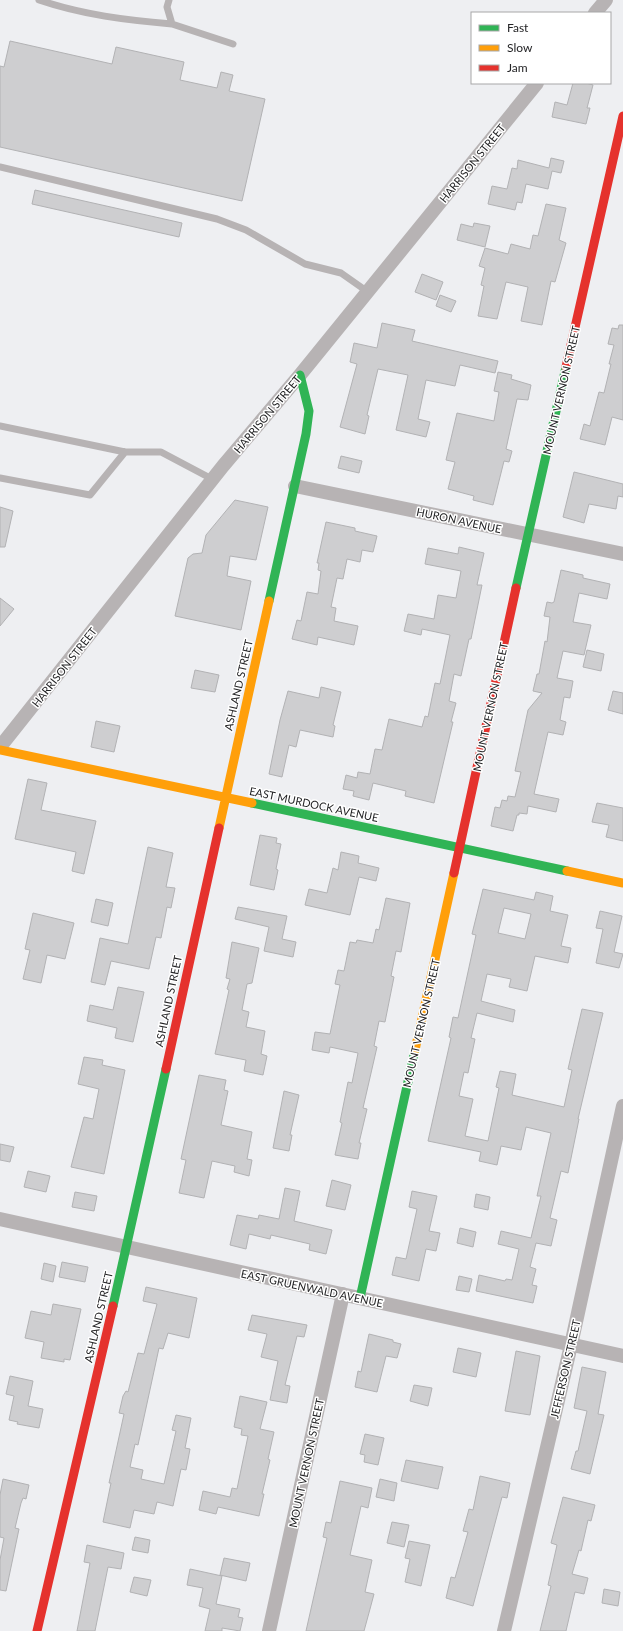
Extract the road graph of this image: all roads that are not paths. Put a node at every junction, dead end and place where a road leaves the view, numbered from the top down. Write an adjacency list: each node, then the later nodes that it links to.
1 (39, 0): 5 (lane)
2 (168, 0): 5 (lane)
3 (606, 0): 4 (street)
4 (596, 12)
5 (172, 24): 6 (lane)
6 (233, 44)
7 (536, 84): 10 (street, HARRISON STREET)
8 (623, 116): 17 (street, MOUNT VERNON STREET)
9 (0, 167): 10 (lane)
10 (368, 292): 11 (street, HARRISON STREET)
11 (300, 375): 15 (street, HARRISON STREET); 16 (street, ASHLAND STREET)
12 (0, 426): 13 (lane)
13 (125, 452): 14 (lane); 15 (lane)
14 (0, 478)
15 (212, 479): 19 (street, HARRISON STREET)
16 (296, 486): 17 (street, HURON AVENUE); 20 (street, ASHLAND STREET)
17 (528, 534): 18 (street, HURON AVENUE); 21 (street, MOUNT VERNON STREET)
18 (623, 554)
19 (0, 749): 20 (street, EAST MURDOCK AVENUE)
20 (226, 797): 21 (street, EAST MURDOCK AVENUE); 25 (street, ASHLAND STREET)
21 (460, 847): 22 (street, EAST MURDOCK AVENUE); 27 (street, MOUNT VERNON STREET)
22 (623, 883)
23 (623, 1106): 28 (street, JEFFERSON STREET)
24 (0, 1220): 25 (street, EAST GRUENWALD AVENUE)
25 (127, 1247): 26 (street, EAST GRUENWALD AVENUE); 30 (street, ASHLAND STREET)
26 (343, 1294): 27 (street, EAST GRUENWALD AVENUE); 31 (street, MOUNT VERNON STREET)
27 (360, 1298): 28 (street, EAST GRUENWALD AVENUE)
28 (571, 1345): 29 (street, EAST GRUENWALD AVENUE); 32 (street, JEFFERSON STREET)
29 (623, 1356)
30 (38, 1631)
31 (269, 1631)
32 (504, 1631)

